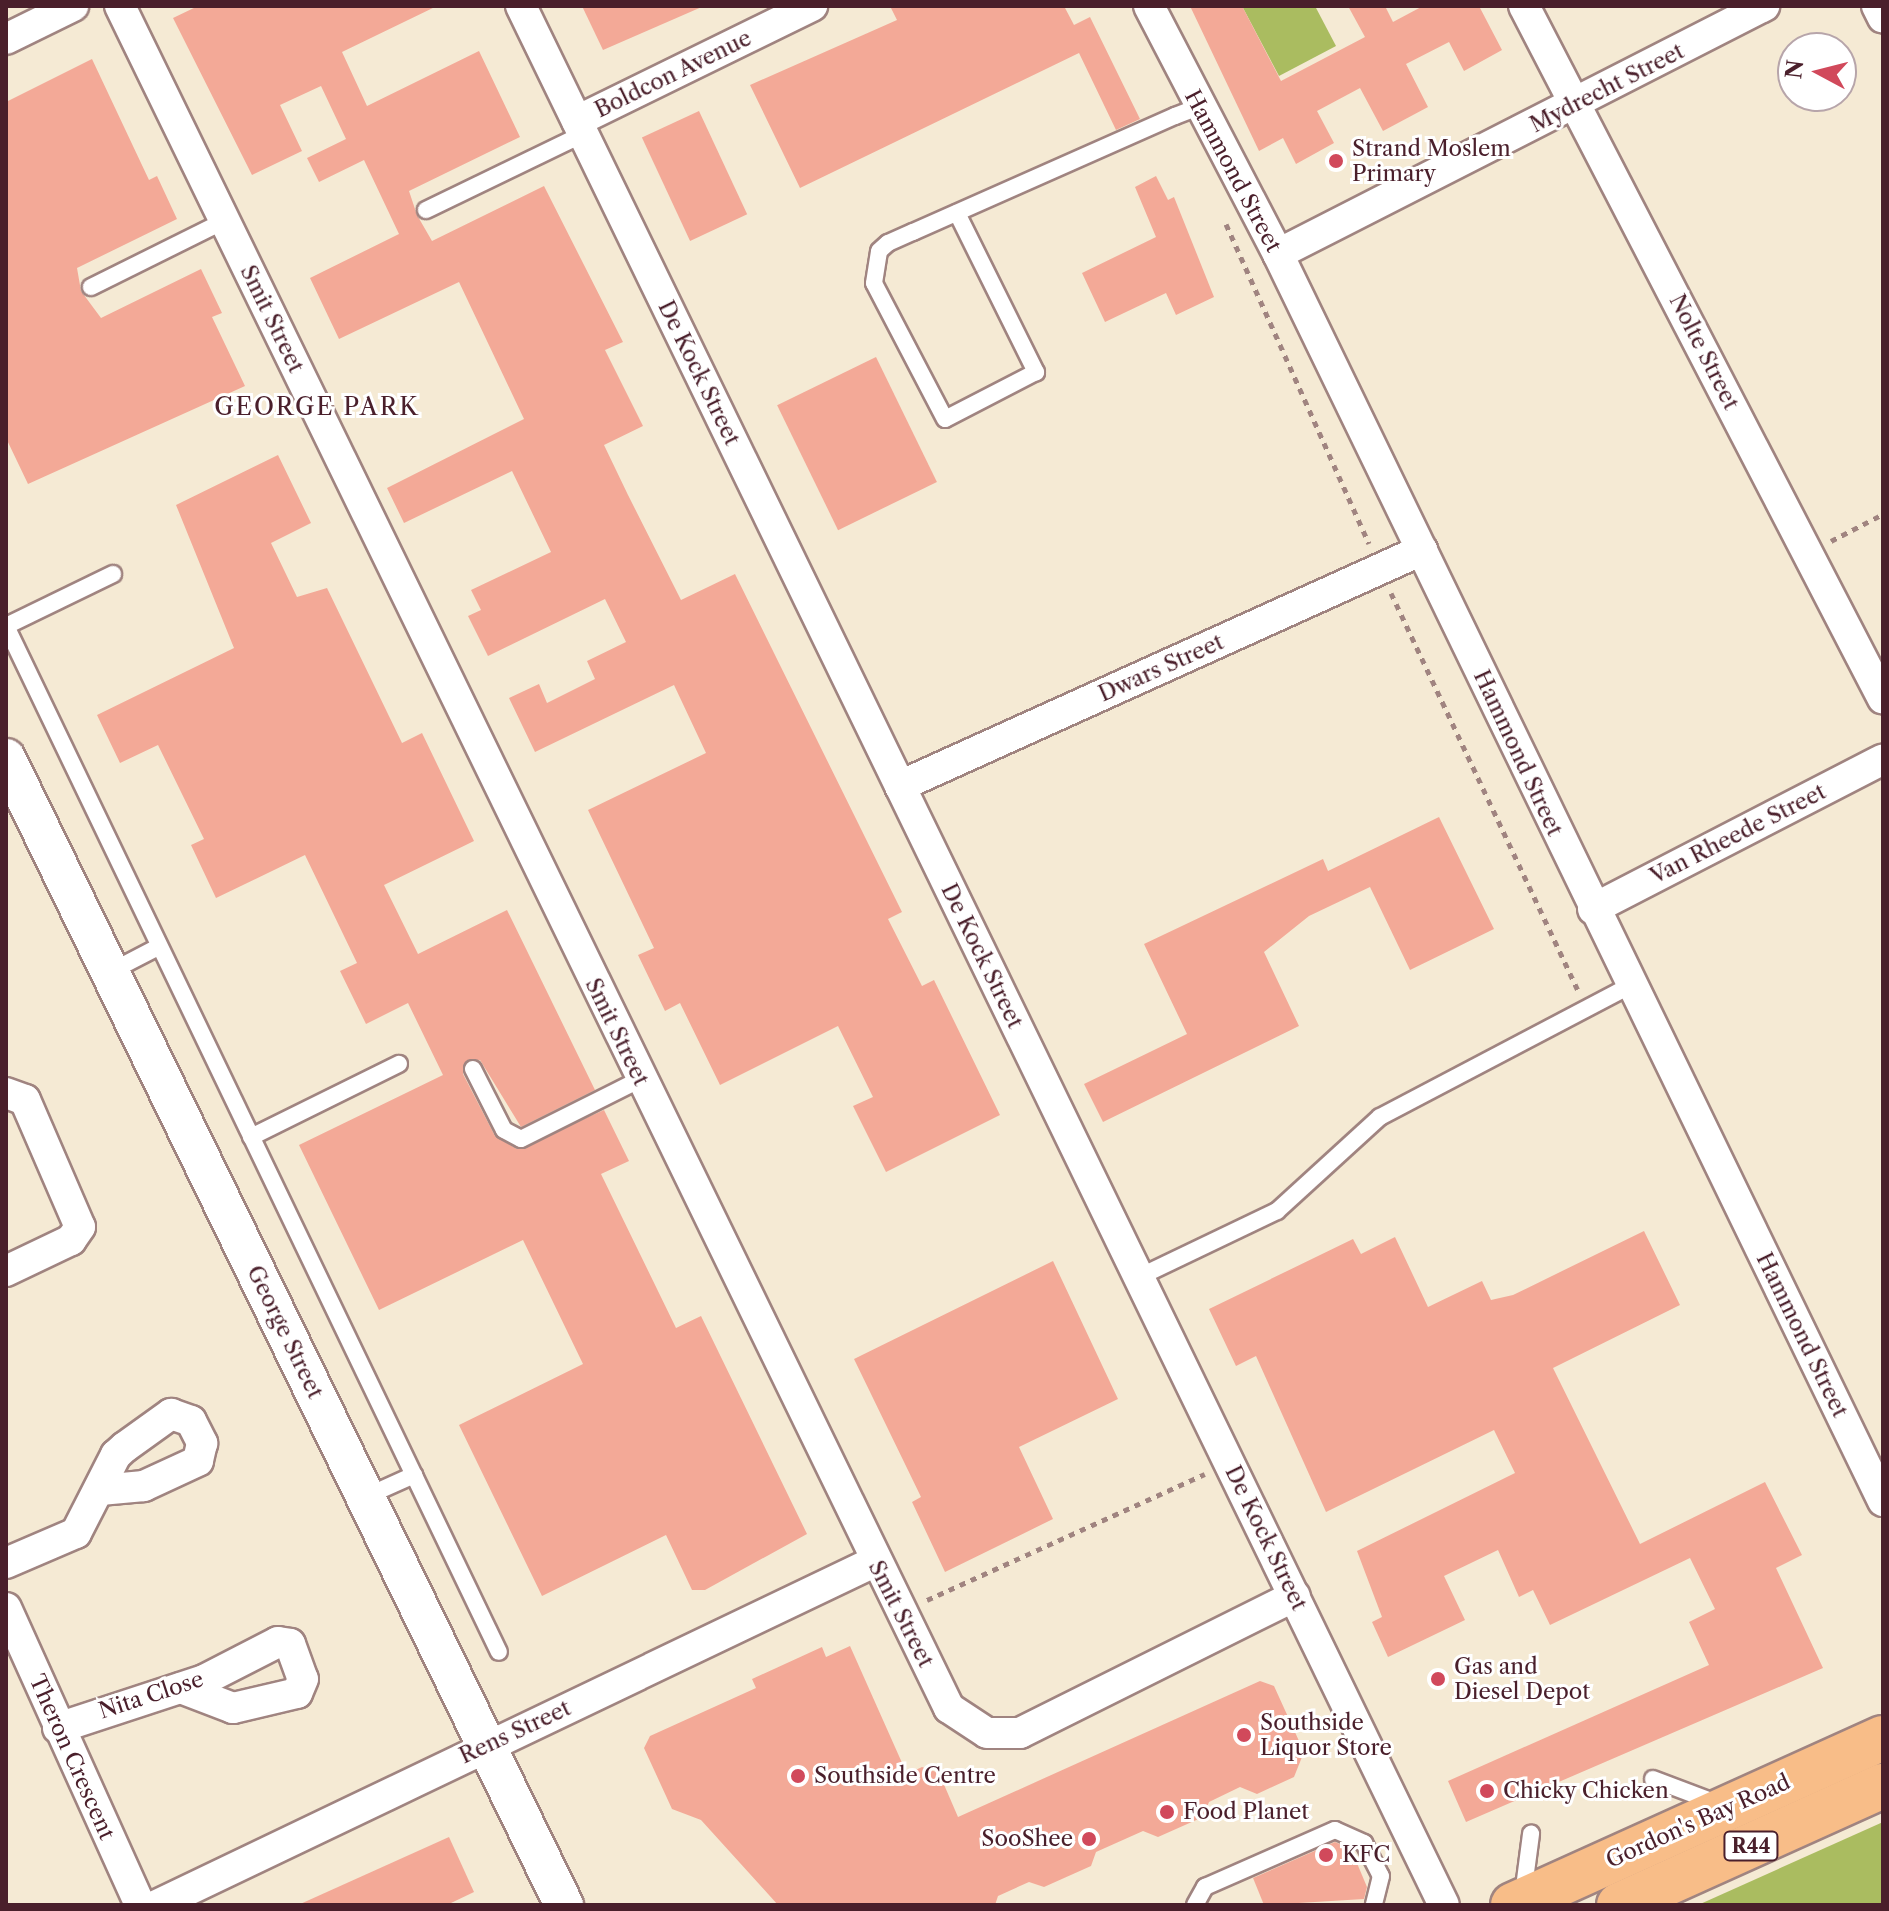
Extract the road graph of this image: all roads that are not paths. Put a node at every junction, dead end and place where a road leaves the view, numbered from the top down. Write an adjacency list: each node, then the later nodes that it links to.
1 (73, 6): 10 (street)
2 (120, 6): 16 (street, Smit Street)
3 (521, 6): 13 (street, De Kock Street)
4 (812, 6): 13 (street, Boldcon Avenue)
5 (1149, 6): 12 (street, Hammond Street)
6 (1524, 6): 11 (street, Nolte Street)
7 (1764, 6): 11 (street, Mydrecht Street)
8 (1877, 6): 9 (street)
9 (1883, 18)
10 (6, 39)
11 (1575, 105): 17 (street, Mydrecht Street); 22 (street, Nolte Street)
12 (1198, 107): 15 (lane); 17 (street, Hammond Street)
13 (580, 127): 14 (lane); 25 (street, De Kock Street)
14 (426, 210)
15 (957, 213): 15 (lane)
16 (224, 221): 18 (lane); 32 (street, Smit Street)
17 (1278, 254): 19 (street, Hammond Street)
18 (91, 287)
19 (1422, 550): 25 (street, Dwars Street); 26 (street, Hammond Street)
20 (113, 574): 21 (lane)
21 (6, 626): 27 (lane)
22 (1883, 699)
23 (6, 758): 28 (street, George Street)
24 (1883, 759): 26 (street, Van Rheede Street)
25 (900, 786): 36 (street, De Kock Street)
26 (1593, 909): 29 (street, Hammond Street)
27 (158, 947): 28 (lane); 34 (lane)
28 (110, 972): 39 (street, George Street)
29 (1630, 986): 36 (lane); 40 (street, Hammond Street)
30 (399, 1064): 34 (lane)
31 (473, 1069): 32 (lane)
32 (641, 1079): 41 (street, Smit Street)
33 (6, 1093): 35 (street)
34 (251, 1137): 37 (lane)
35 (6, 1271)
36 (1139, 1277): 43 (street, De Kock Street)
37 (414, 1475): 39 (lane); 45 (lane)
38 (100, 1490): 38 (street); 42 (street)
39 (365, 1497): 49 (street, George Street)
40 (1883, 1501)
41 (874, 1562): 43 (street, Smit Street); 49 (street, Rens Street)
42 (6, 1563)
43 (1295, 1596): 60 (street, De Kock Street)
44 (6, 1608): 47 (street, Theron Crescent)
45 (499, 1652)
46 (181, 1688): 46 (street, Nita Close); 47 (street, Nita Close)
47 (58, 1728): 55 (street, Theron Crescent)
48 (1883, 1738): 52 (main road, Gordon's Bay Road / R44)
49 (486, 1745): 56 (street, Rens Street); 57 (street, George Street)
50 (1653, 1779): 52 (lane)
51 (1883, 1786): 61 (main road, Gordon's Bay Road / R44)
52 (1728, 1808): 54 (main road, Gordon's Bay Road / R44)
53 (1531, 1834): 54 (lane)
54 (1518, 1903)
55 (140, 1905)
56 (157, 1905)
57 (564, 1905)
58 (1195, 1905): 59 (lane)
59 (1374, 1905)
60 (1444, 1905)
61 (1619, 1905)

